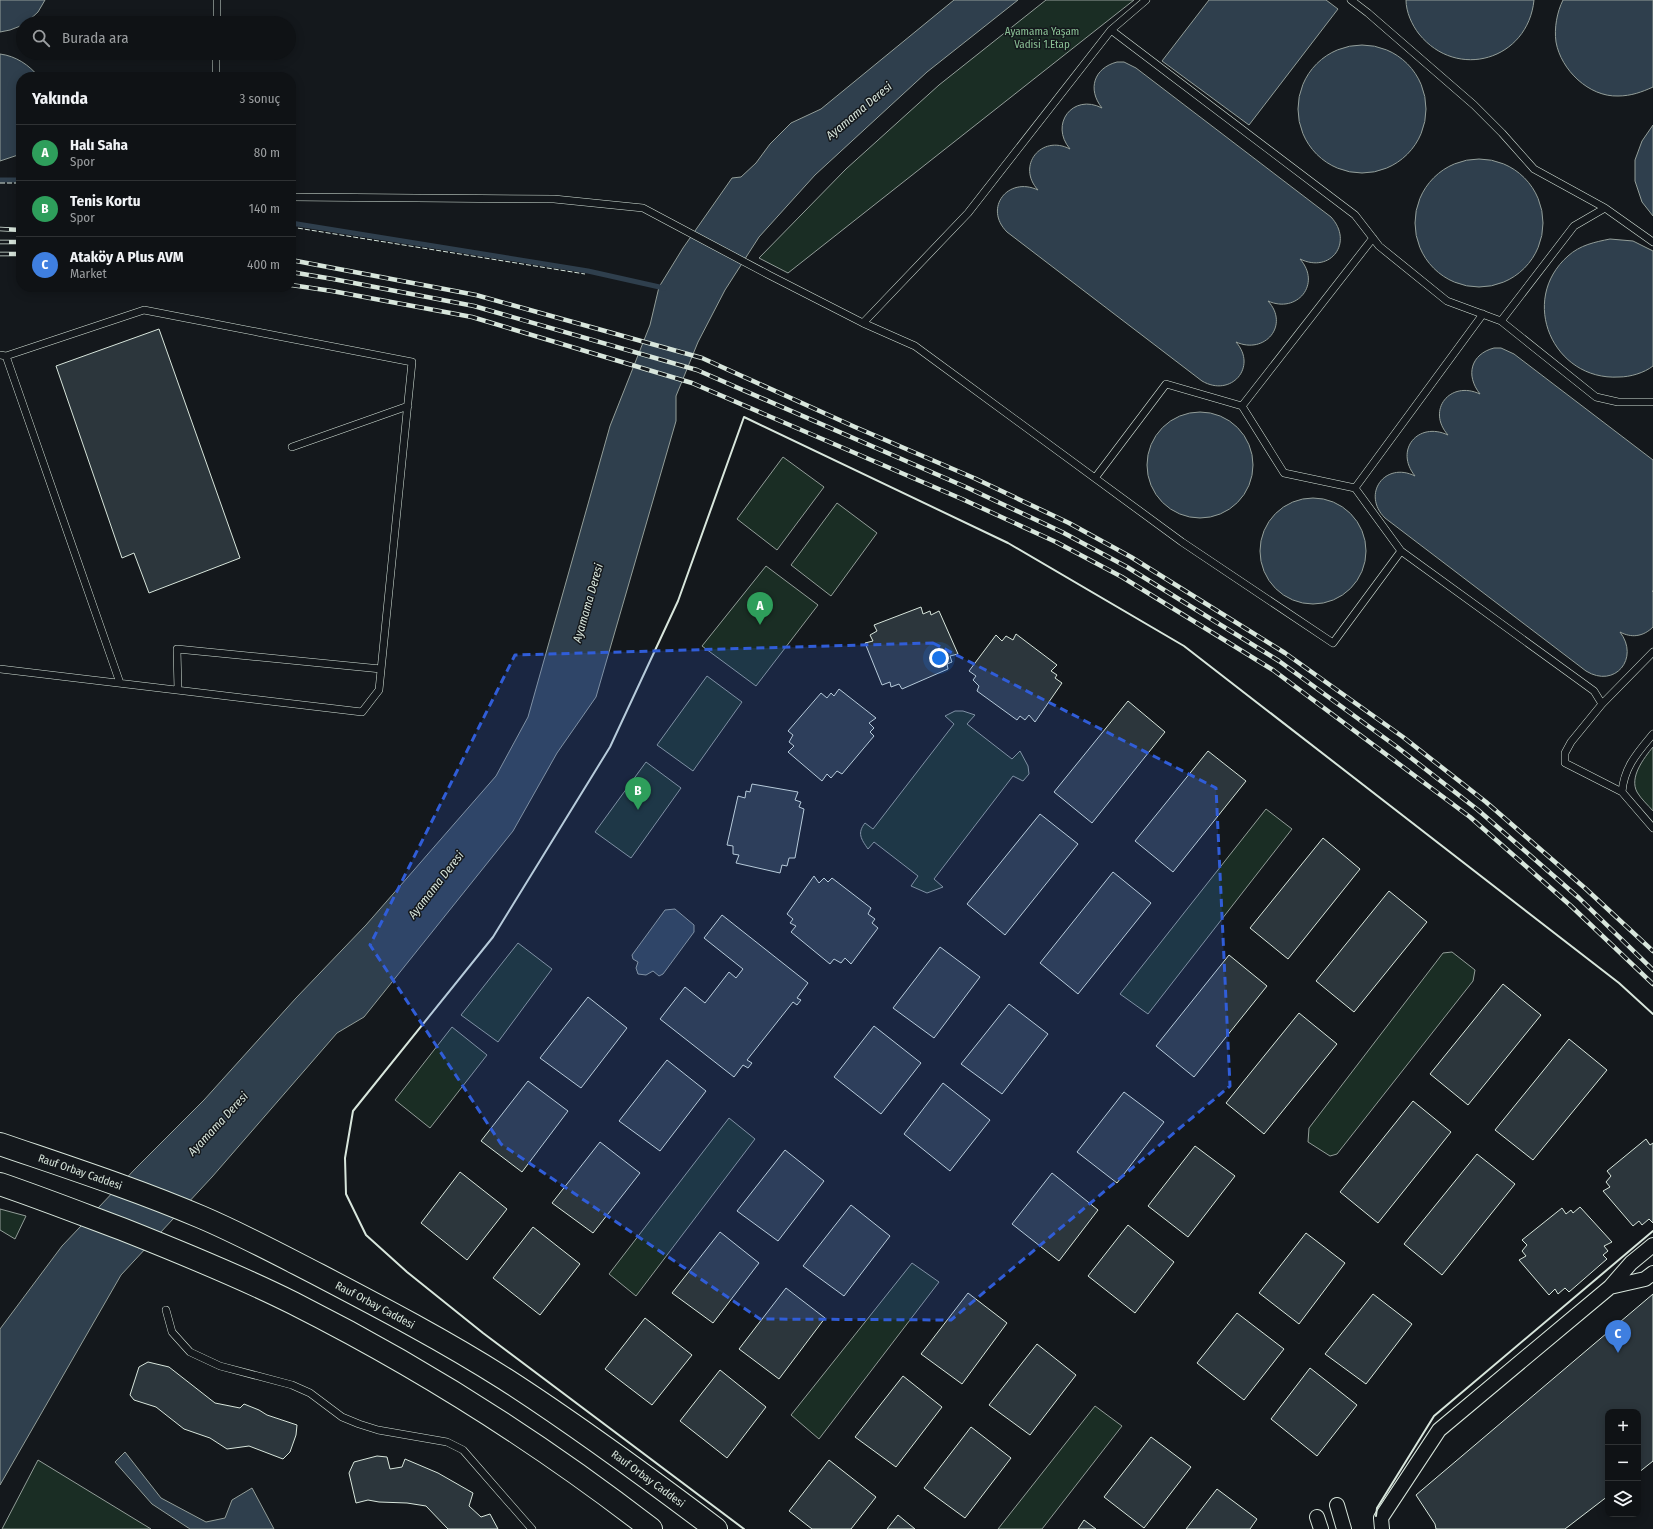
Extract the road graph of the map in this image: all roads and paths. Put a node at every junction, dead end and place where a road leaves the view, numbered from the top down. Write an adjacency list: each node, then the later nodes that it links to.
1 (217, 0): 4 (lane)
2 (1146, 0): 5 (lane)
3 (1351, 0): 9 (lane)
4 (217, 16)
5 (1111, 30): 10 (lane); 14 (lane)
6 (216, 60): 7 (lane)
7 (216, 72)
8 (296, 197): 14 (lane)
9 (1605, 208): 11 (lane); 13 (lane)
10 (1373, 238): 12 (lane); 18 (lane)
11 (1653, 242)
12 (1483, 314): 13 (lane); 21 (lane)
13 (1500, 321): 16 (lane)
14 (863, 323): 20 (lane)
15 (3, 356): 17 (lane); 26 (lane)
16 (1653, 402)
17 (408, 406): 19 (lane); 25 (lane)
18 (1242, 406): 20 (lane); 21 (lane)
19 (292, 447)
20 (1095, 478): 22 (lane)
21 (1355, 488): 22 (lane)
22 (1401, 551): 28 (lane)
23 (1653, 652): 28 (lane)
24 (0, 669): 26 (lane)
25 (381, 669): 27 (lane); 27 (lane)
26 (120, 683): 27 (lane)
27 (178, 690)
28 (1602, 704): 30 (lane)
29 (1653, 734): 30 (lane)
30 (1622, 792): 31 (lane)
31 (1653, 828)
32 (0, 1144): 41 (highway, Rauf Orbay Caddesi)
33 (0, 1184): 40 (highway)
34 (1653, 1245): 36 (street)
35 (1653, 1273): 36 (street)
36 (1610, 1287): 43 (street)
37 (166, 1310): 39 (lane)
38 (1337, 1505): 42 (street)
39 (532, 1529)
40 (651, 1529)
41 (716, 1529)
42 (1344, 1529)
43 (1382, 1529)

